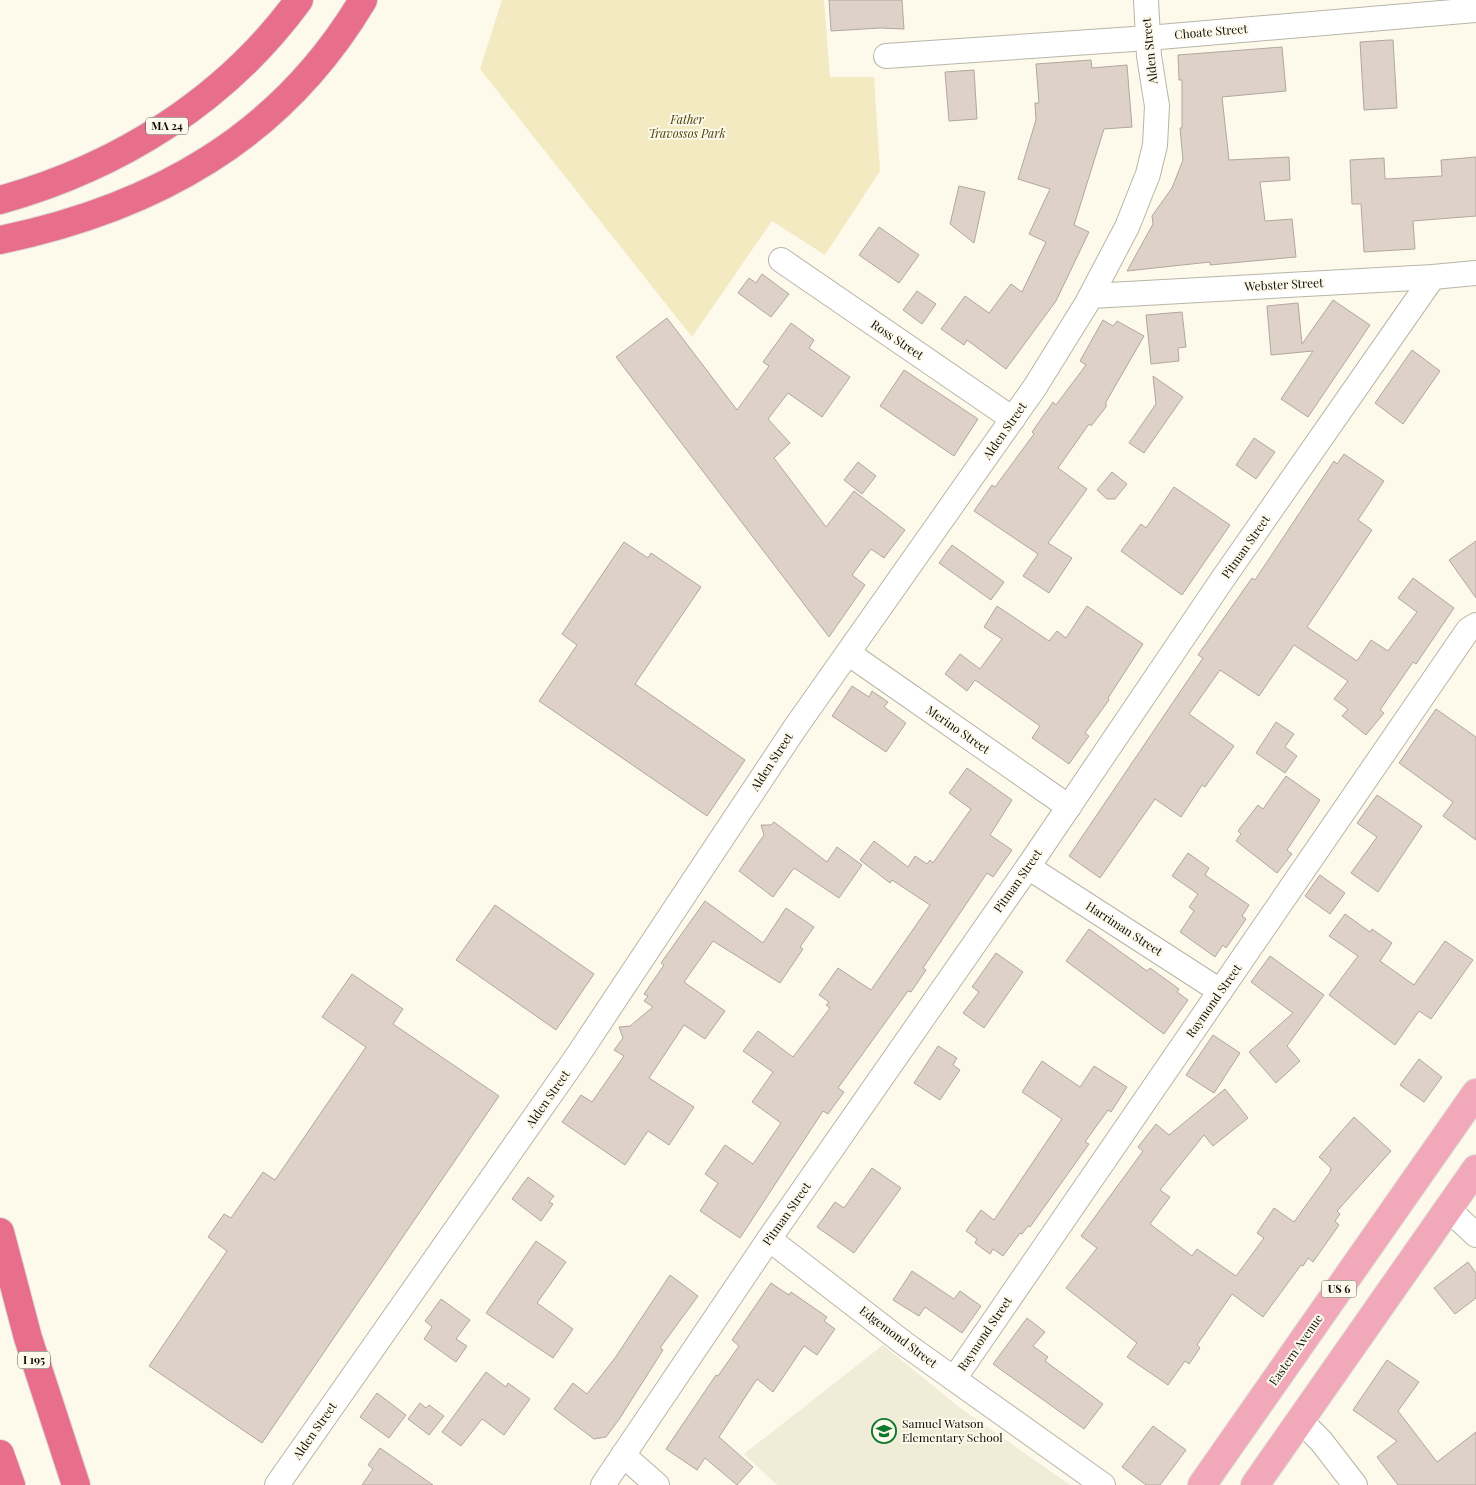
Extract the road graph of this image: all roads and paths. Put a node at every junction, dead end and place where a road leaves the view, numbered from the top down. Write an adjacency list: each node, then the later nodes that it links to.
1 (299, 0): 7 (highway, MA 24)
2 (363, 0): 8 (highway)
3 (1146, 0): 5 (street, Alden Street)
4 (1476, 10): 5 (street, Choate Street)
5 (1148, 38): 6 (street, Choate Street); 12 (street, Alden Street)
6 (886, 56)
7 (0, 200)
8 (0, 240)
9 (781, 260): 13 (street, Ross Street)
10 (1476, 273): 11 (street, Webster Street)
11 (1433, 277): 12 (street, Webster Street); 16 (street, Pitman Street)
12 (1091, 296): 13 (street, Alden Street)
13 (1013, 419): 15 (street, Alden Street)
14 (1476, 625): 18 (street, Raymond Street)
15 (848, 653): 16 (street, Merino Street); 31 (street, Alden Street)
16 (1069, 807): 17 (street, Pitman Street)
17 (1028, 867): 18 (street, Harriman Street); 24 (street, Pitman Street)
18 (1220, 992): 25 (street, Raymond Street)
19 (1476, 1092): 35 (main road, Eastern Avenue / US 6)
20 (1476, 1169): 21 (main road)
21 (1448, 1209): 23 (street); 26 (main road)
22 (0, 1232): 30 (highway, I 195)
23 (1476, 1235)
24 (769, 1239): 25 (street, Edgemond Street); 28 (street, Pitman Street)
25 (954, 1379): 34 (street, Edgemond Street)
26 (1300, 1420): 36 (main road); 37 (street)
27 (0, 1454): 29 (highway)
28 (623, 1455): 32 (street, Pitman Street); 33 (street)
29 (11, 1485)
30 (76, 1485)
31 (277, 1485)
32 (603, 1485)
33 (657, 1485)
34 (1102, 1485)
35 (1202, 1485)
36 (1254, 1485)
37 (1355, 1485)

